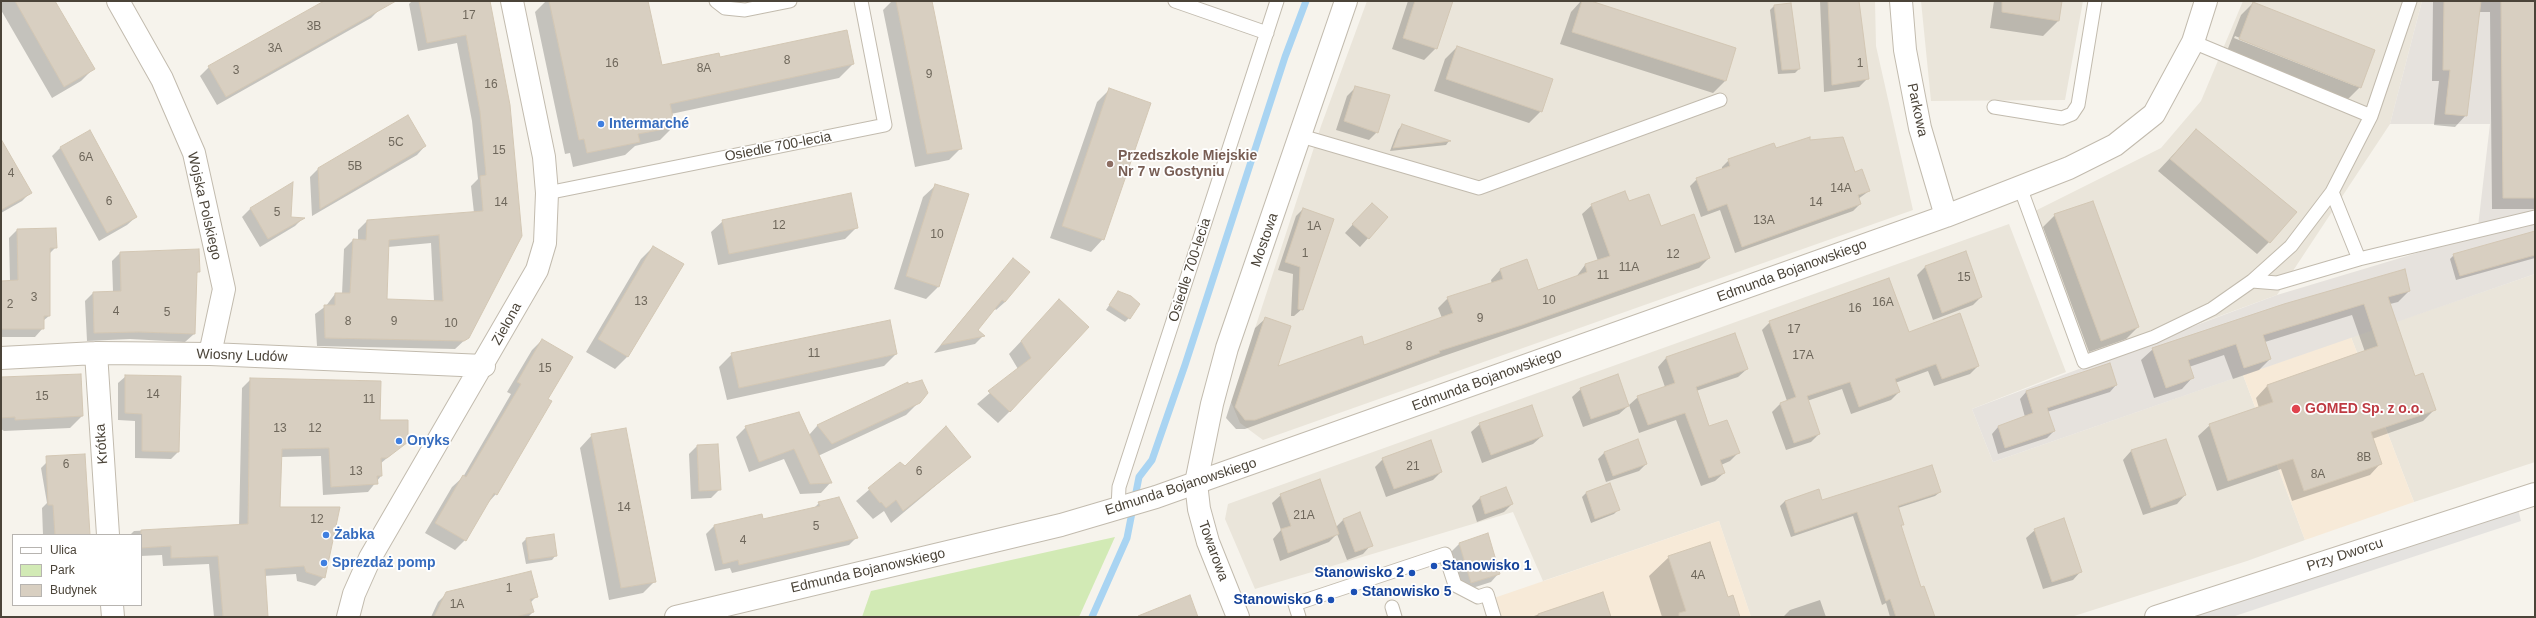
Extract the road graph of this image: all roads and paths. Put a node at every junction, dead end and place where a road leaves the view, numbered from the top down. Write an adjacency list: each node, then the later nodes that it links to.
1 (118, 1): 27 (street, Wojska Polskiego)
2 (512, 1): 21 (street, Zielona)
3 (716, 1): 4 (lane)
4 (790, 1)
5 (861, 1): 21 (lane, Osiedle 700-lecia)
6 (1175, 1): 13 (lane)
7 (1277, 1): 13 (lane, Osiedle 700-lecia)
8 (1346, 1): 18 (street, Mostowa)
9 (1901, 1): 22 (street, Parkowa)
10 (2094, 1): 16 (lane)
11 (2206, 1): 14 (street, Edmunda Bojanowskiego)
12 (2410, 1): 17 (lane)
13 (1267, 33): 32 (lane, Osiedle 700-lecia)
14 (2193, 42): 17 (lane); 19 (street, Edmunda Bojanowskiego)
15 (1720, 100): 18 (lane)
16 (1994, 107)
17 (2371, 116): 20 (lane)
18 (1300, 136): 30 (street, Mostowa)
19 (2020, 187): 22 (street, Edmunda Bojanowskiego); 25 (lane)
20 (2332, 192): 24 (lane); 25 (lane)
21 (547, 193): 29 (street, Zielona)
22 (1946, 216): 30 (street, Edmunda Bojanowskiego)
23 (2535, 218): 24 (lane)
24 (2359, 259): 25 (lane)
25 (2252, 281)
26 (96, 353): 27 (street, Wiosny Ludów); 28 (street, Wiosny Ludów); 33 (street, Krótka)
27 (210, 354): 29 (street, Wiosny Ludów)
28 (1, 358)
29 (484, 366): 36 (street, Zielona)
30 (1196, 484): 32 (street, Edmunda Bojanowskiego); 38 (street, Towarowa)
31 (2535, 494): 41 (street, Przy Dworcu)
32 (1118, 508): 37 (street, Edmunda Bojanowskiego)
33 (108, 534)
34 (112, 606): 35 (street)
35 (113, 617)
36 (348, 617)
37 (676, 617)
38 (1238, 617)
39 (1300, 617): 40 (lane)
40 (1494, 617)
41 (2156, 617)

